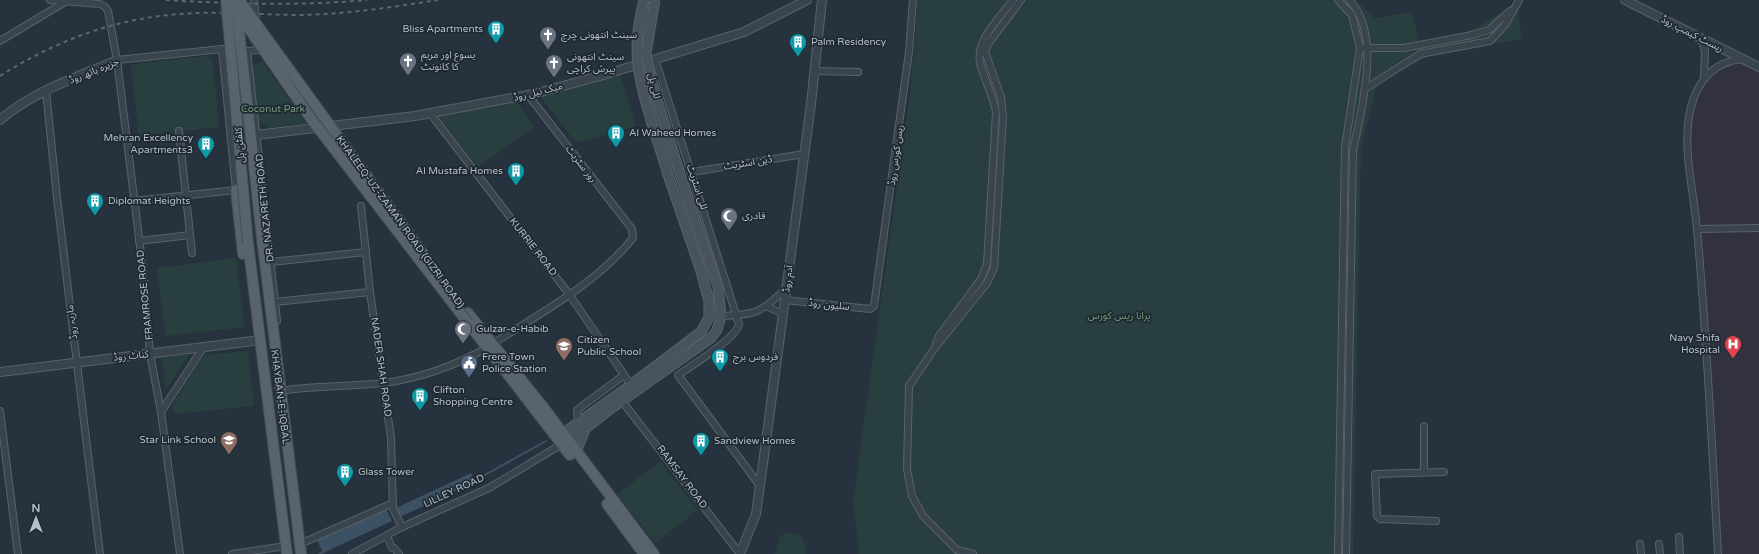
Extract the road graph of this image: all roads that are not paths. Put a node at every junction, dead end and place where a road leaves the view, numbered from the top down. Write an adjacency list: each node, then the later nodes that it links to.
1 (50, 0): 17 (street)
2 (228, 0): 48 (main road, کلفٹن پل, bridge); 64 (main road, KHALEEQ-UZ-ZAMAN ROAD (GIZRI ROAD), bridge)
3 (236, 0): 46 (main road, کلفٹن پل, bridge)
4 (239, 0): 64 (main road, KHALEEQ-UZ-ZAMAN ROAD (GIZRI ROAD), bridge)
5 (254, 0): 22 (street)
6 (644, 0): 63 (main road, للی پل, bridge)
7 (655, 0): 61 (main road, للی پل, bridge)
8 (807, 0): 23 (street, میک نیل روڈ)
9 (822, 0): 27 (street, آدم روڈ)
10 (913, 0): 59 (street, ریس کورس روڈ)
11 (1013, 0): 68 (street)
12 (1021, 0): 68 (street)
13 (1338, 0): 20 (street)
14 (1349, 0): 20 (street)
15 (1519, 0): 20 (street); 30 (street)
16 (1625, 0): 18 (street, ریسٹ کیمپ روڈ)
17 (65, 2): 19 (street); 25 (street, FRAMROSE ROAD)
18 (1701, 39): 24 (street, ریسٹ کیمپ روڈ); 29 (street)
19 (0, 41)
20 (1364, 48): 30 (street); 107 (street)
21 (222, 49): 22 (street); 25 (street, جزیرہ باتھ روڈ); 39 (street)
22 (247, 51): 36 (street, DR. NAZARETH ROAD)
23 (655, 59): 32 (street, میک نیل روڈ); 38 (street, للی اسٹریٹ)
24 (1742, 59): 26 (street, ریسٹ کیمپ روڈ); 29 (street)
25 (117, 60): 31 (street, جزیرہ باتھ روڈ); 41 (street, FRAMROSE ROAD)
26 (1759, 67)
27 (814, 71): 28 (street); 37 (street, آدم روڈ)
28 (858, 72)
29 (1704, 78): 44 (street)
30 (1365, 89): 108 (street)
31 (46, 90): 34 (street, جزیرہ باتھ روڈ); 70 (street, ماریہ روڈ)
32 (528, 95): 33 (street, میک نیل روڈ); 54 (street, روز سٹریٹ)
33 (430, 113): 36 (street, میک نیل روڈ); 54 (street, KURRIE ROAD)
34 (0, 120)
35 (179, 131): 40 (street)
36 (256, 135): 51 (street, DR. NAZARETH ROAD)
37 (804, 154): 38 (street, ڈین اسٹریٹ); 52 (street, آدم روڈ)
38 (692, 172): 62 (street, للی اسٹریٹ)
39 (236, 190): 40 (street); 58 (main road)
40 (186, 195): 41 (street); 45 (street)
41 (134, 201): 47 (street, FRAMROSE ROAD)
42 (361, 206): 49 (street, NADER SHAH ROAD)
43 (1759, 228): 44 (street)
44 (1697, 229): 112 (street)
45 (190, 235): 47 (street); 50 (street)
46 (262, 239): 75 (main road, KHAYBAN-E-IQBAL)
47 (139, 241): 69 (street, FRAMROSE ROAD)
48 (248, 243): 58 (main road, KHAYBAN-E-IQBAL)
49 (366, 252): 51 (street); 53 (street, NADER SHAH ROAD)
50 (192, 253)
51 (270, 262): 56 (street, DR. NAZARETH ROAD)
52 (787, 288): 55 (street, آدم روڈ); 57 (street)
53 (370, 292): 56 (street); 73 (street, NADER SHAH ROAD)
54 (569, 294): 66 (street); 72 (street, KURRIE ROAD)
55 (785, 300): 59 (street, سلیون روڈ); 60 (street, آدم روڈ)
56 (275, 302): 75 (street, DR. NAZARETH ROAD)
57 (766, 306): 60 (street); 62 (street)
58 (258, 308): 65 (main road, KHAYBAN-E-IQBAL)
59 (873, 308)
60 (783, 314): 86 (street, آدم روڈ)
61 (721, 316): 62 (street); 76 (main road)
62 (737, 316): 86 (street)
63 (709, 317): 74 (main road, LILLEY ROAD)
64 (468, 318): 66 (main road, KHALEEQ-UZ-ZAMAN ROAD (GIZRI ROAD))
65 (261, 340): 67 (street, کناٹ روڈ); 95 (main road, KHAYBAN-E-IQBAL)
66 (491, 345): 73 (street); 82 (main road, KHALEEQ-UZ-ZAMAN ROAD (GIZRI ROAD))
67 (203, 348): 69 (street, کناٹ روڈ); 78 (street)
68 (934, 349): 106 (street)
69 (150, 354): 70 (street, کناٹ روڈ); 78 (street, FRAMROSE ROAD)
70 (76, 362): 71 (street, کناٹ روڈ); 98 (street, ماریہ روڈ)
71 (0, 372)
72 (624, 375): 74 (street, KURRIE ROAD); 79 (street)
73 (384, 383): 75 (street); 87 (street, NADER SHAH ROAD)
74 (631, 385): 79 (main road, LILLEY ROAD)
75 (282, 391): 94 (main road, KHAYBAN-E-IQBAL)
76 (622, 401): 81 (main road); 105 (street, RAMSAY ROAD)
77 (0, 411): 97 (street)
78 (161, 412): 99 (street, FRAMROSE ROAD)
79 (578, 422): 82 (main road, LILLEY ROAD)
80 (1424, 426): 84 (street)
81 (585, 429): 82 (main road); 83 (main road)
82 (563, 441): 83 (main road, KHALEEQ-UZ-ZAMAN ROAD (GIZRI ROAD)); 89 (street, LILLEY ROAD); 103 (main road, KHALEEQ-UZ-ZAMAN ROAD (GIZRI ROAD))
83 (576, 452): 104 (main road, KHALEEQ-UZ-ZAMAN ROAD (GIZRI ROAD))
84 (1424, 472): 85 (street); 88 (street)
85 (1444, 472)
86 (760, 486): 105 (street, آدم روڈ)
87 (393, 503): 89 (street, NADER SHAH ROAD); 94 (street)
88 (1436, 521)
89 (402, 527): 90 (street, LILLEY ROAD)
90 (387, 536): 96 (street); 101 (street, LILLEY ROAD)
91 (1679, 537): 111 (street)
92 (1640, 544): 109 (street)
93 (1659, 544): 110 (street)
94 (301, 549)
95 (286, 550): 100 (street)
96 (391, 551): 102 (street)
97 (18, 554)
98 (100, 554)
99 (180, 554)
100 (232, 554)
101 (352, 554)
102 (399, 554)
103 (644, 554)
104 (654, 554)
105 (740, 554)
106 (973, 554)
107 (1338, 554)
108 (1346, 554)
109 (1641, 554)
110 (1660, 554)
111 (1680, 554)
112 (1718, 554)

